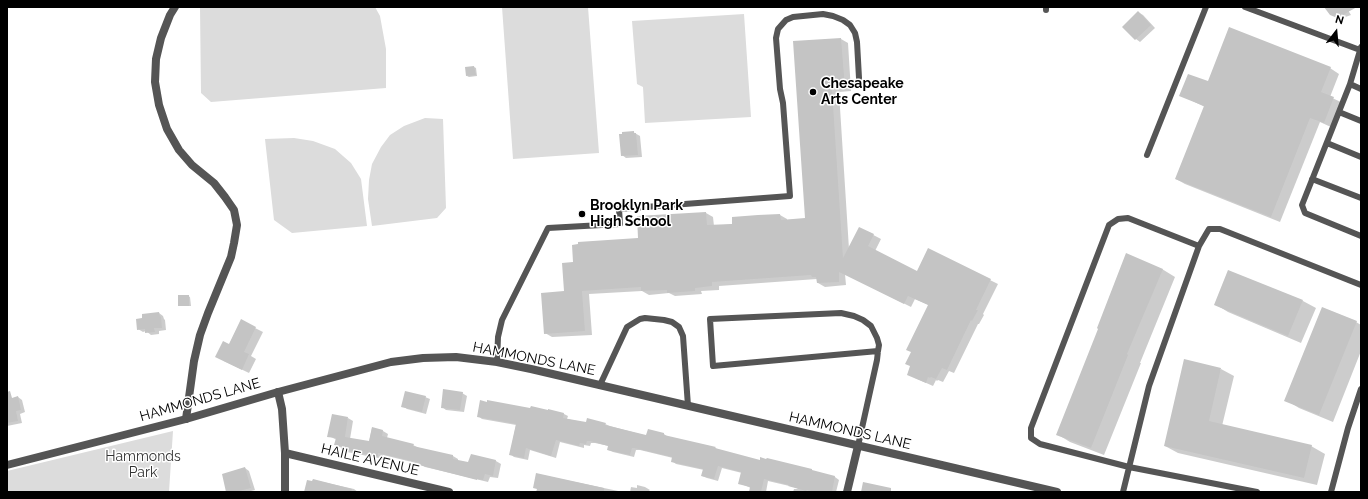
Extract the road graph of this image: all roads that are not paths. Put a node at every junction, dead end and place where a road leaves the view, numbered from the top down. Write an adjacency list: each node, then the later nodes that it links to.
1 (175, 7): 24 (street)
2 (1206, 7): 11 (lane)
3 (1245, 7): 4 (lane)
4 (1360, 49): 6 (lane)
5 (859, 78): 19 (lane)
6 (1350, 84): 7 (lane); 8 (lane)
7 (1361, 89)
8 (1339, 112): 9 (lane); 10 (lane)
9 (1361, 121)
10 (1327, 144): 12 (lane); 13 (lane)
11 (1147, 155)
12 (1361, 157)
13 (1312, 179): 14 (lane); 15 (lane)
14 (1361, 198)
15 (1361, 236)
16 (1199, 246): 17 (lane); 28 (lane); 28 (lane)
17 (1361, 285)
18 (878, 351): 18 (lane); 25 (lane)
19 (497, 362): 20 (street, HAMMONDS LANE); 22 (street, HAMMONDS LANE)
20 (600, 385): 23 (street, HAMMONDS LANE); 23 (lane)
21 (1361, 389): 35 (lane)
22 (278, 392): 24 (street, HAMMONDS LANE); 26 (street)
23 (688, 406): 25 (street, HAMMONDS LANE)
24 (186, 419): 27 (street, HAMMONDS LANE)
25 (858, 446): 31 (street); 32 (street, HAMMONDS LANE)
26 (285, 453): 29 (street); 30 (street, HAILE AVENUE)
27 (7, 465)
28 (1129, 467): 33 (lane); 34 (lane)
29 (285, 492)
30 (449, 492)
31 (847, 492)
32 (1057, 492)
33 (1124, 492)
34 (1257, 492)
35 (1331, 492)

